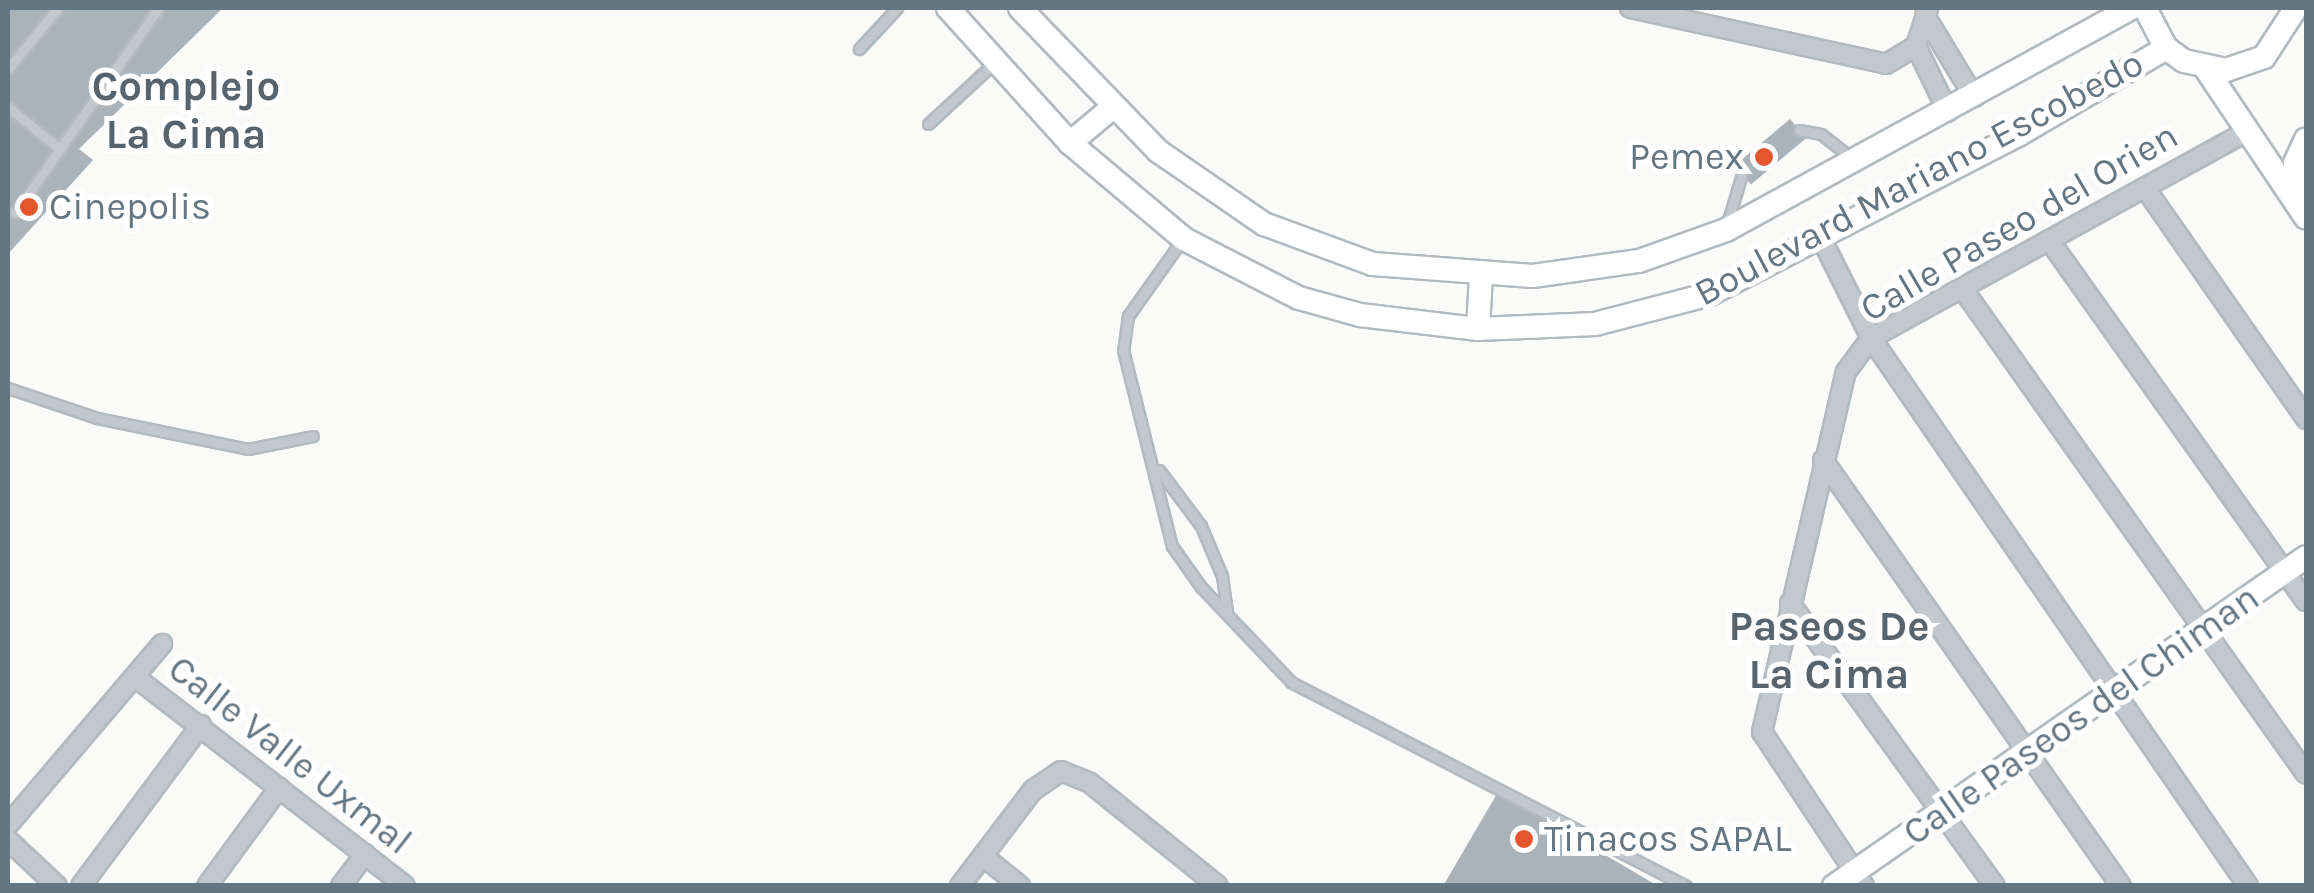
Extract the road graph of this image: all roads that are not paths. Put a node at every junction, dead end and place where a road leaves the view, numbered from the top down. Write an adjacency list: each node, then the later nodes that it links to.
1 (58, 8): 17 (lane)
2 (158, 8): 27 (lane)
3 (897, 8): 14 (lane)
4 (948, 8): 15 (street, Boulevard Mariano Escobedo)
5 (1020, 8): 20 (street, Boulevard Mariano Escobedo)
6 (1630, 8): 11 (street)
7 (2131, 8): 18 (street, Boulevard Mariano Escobedo)
8 (2145, 8): 13 (street)
9 (1926, 12): 11 (street); 18 (street)
10 (2293, 17): 12 (street); 16 (street)
11 (1916, 46): 21 (street)
12 (2306, 47)
13 (2166, 48): 16 (street); 35 (street, Boulevard Mariano Escobedo)
14 (859, 49)
15 (996, 62): 22 (lane); 26 (street, Boulevard Mariano Escobedo)
16 (2206, 69): 24 (street)
17 (8, 70)
18 (1974, 97): 21 (street, Boulevard Mariano Escobedo)
19 (8, 107): 27 (lane)
20 (1114, 107): 26 (street); 37 (street, Boulevard Mariano Escobedo)
21 (1948, 112): 28 (street, Boulevard Mariano Escobedo)
22 (928, 124)
23 (1799, 130): 28 (lane)
24 (2246, 132): 30 (street, Calle Paseo del Orien); 31 (street)
25 (2306, 139): 31 (street)
26 (1070, 142): 34 (street, Boulevard Mariano Escobedo)
27 (57, 147): 32 (lane)
28 (1855, 163): 33 (street, Boulevard Mariano Escobedo)
29 (1742, 174): 33 (lane)
30 (2144, 188): 36 (street, Calle Paseo del Orien); 42 (street)
31 (2302, 211)
32 (15, 213)
33 (1726, 230): 37 (street, Boulevard Mariano Escobedo)
34 (1184, 238): 39 (street, Boulevard Mariano Escobedo); 45 (lane)
35 (1821, 238): 39 (street, Boulevard Mariano Escobedo); 40 (street)
36 (2049, 240): 38 (street, Calle Paseo del Orien); 47 (street)
37 (1481, 276): 39 (street)
38 (1962, 288): 40 (street, Calle Paseo del Orien); 51 (street)
39 (1478, 330)
40 (1871, 338): 44 (street, Calle Paseo del Orien); 54 (street)
41 (8, 388): 43 (lane)
42 (2306, 419)
43 (313, 436)
44 (1823, 460): 49 (street, Calle Paseo del Orien); 56 (street)
45 (1159, 470): 50 (lane); 50 (lane)
46 (2306, 557): 47 (street, Calle Paseos del Chiman)
47 (2286, 572): 48 (street); 51 (street, Calle Paseos del Chiman)
48 (2306, 601)
49 (1790, 603): 59 (street); 64 (street, Calle Paseo del Orien)
50 (1227, 615): 73 (lane)
51 (2202, 631): 54 (street, Calle Paseos del Chiman); 57 (street)
52 (162, 644): 53 (street)
53 (135, 677): 55 (street, Calle Valle Uxmal); 60 (street)
54 (2115, 690): 56 (street, Calle Paseos del Chiman); 77 (street)
55 (201, 725): 58 (street, Calle Valle Uxmal); 66 (street)
56 (2028, 751): 59 (street, Calle Paseos del Chiman); 76 (street)
57 (2306, 774)
58 (279, 788): 62 (street, Calle Valle Uxmal); 67 (street)
59 (1944, 810): 64 (street, Calle Paseos del Chiman); 75 (street)
60 (8, 825)
61 (8, 840): 65 (street)
62 (365, 854): 68 (street); 69 (street, Calle Valle Uxmal)
63 (983, 856): 70 (street); 71 (street); 72 (street)
64 (1859, 878): 74 (street, Calle Paseos del Chiman)
65 (57, 886)
66 (81, 886)
67 (207, 886)
68 (341, 886)
69 (406, 886)
70 (960, 886)
71 (1020, 886)
72 (1218, 886)
73 (1687, 886)
74 (1834, 886)
75 (1995, 886)
76 (2121, 886)
77 (2248, 886)

